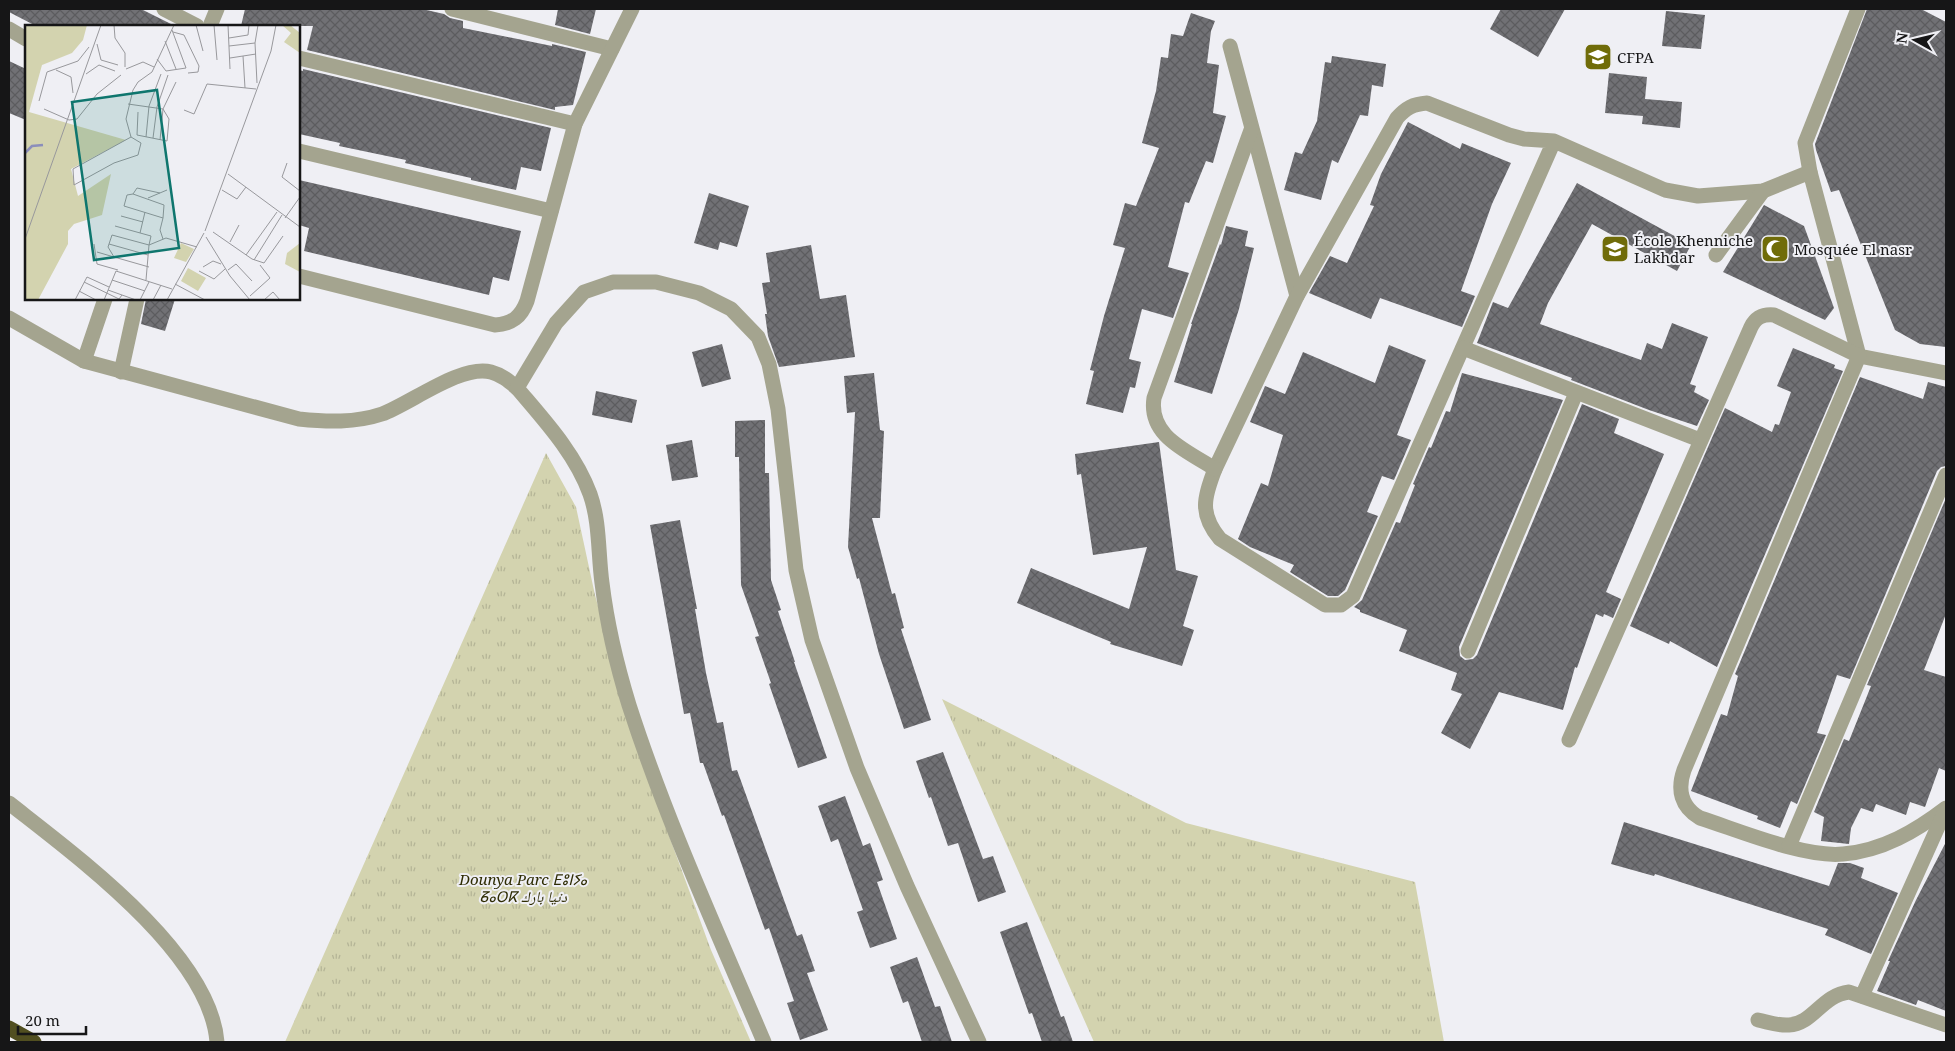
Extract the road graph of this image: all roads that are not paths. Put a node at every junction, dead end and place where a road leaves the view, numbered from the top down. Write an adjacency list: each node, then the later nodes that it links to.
1 (164, 9): 6 (street)
2 (217, 9): 7 (street)
3 (452, 9): 11 (street)
4 (632, 9): 11 (street)
5 (1858, 9): 17 (street)
6 (195, 25)
7 (210, 25)
8 (9, 29): 9 (street)
9 (25, 38)
10 (1230, 46): 14 (street)
11 (612, 48): 13 (street)
12 (300, 58): 13 (street)
13 (575, 124): 19 (street)
14 (1251, 130): 22 (street); 34 (street)
15 (1554, 141): 18 (street); 22 (street); 26 (street)
16 (300, 151): 19 (street)
17 (1810, 172): 18 (street); 27 (street)
18 (1763, 190): 20 (street)
19 (551, 211): 21 (street)
20 (1716, 255)
21 (300, 276)
22 (1297, 296): 34 (street)
23 (105, 300): 28 (street)
24 (137, 300): 29 (street)
25 (9, 318): 28 (street)
26 (1463, 348): 32 (street); 34 (street)
27 (1859, 356): 30 (street); 33 (street); 40 (street)
28 (84, 361): 29 (street)
29 (121, 372): 31 (street)
30 (1946, 373)
31 (518, 388): 47 (street); 48 (street)
32 (1576, 392): 33 (street); 36 (street)
33 (1700, 440): 37 (street)
34 (1215, 469)
35 (1946, 475): 40 (street)
36 (1468, 651)
37 (1569, 740)
38 (9, 803): 46 (street)
39 (1946, 808): 40 (street); 41 (street)
40 (1788, 846)
41 (1862, 996): 42 (street); 43 (street)
42 (1758, 1020)
43 (1946, 1025)
44 (9, 1028): 45 (highway)
45 (34, 1042)
46 (217, 1042)
47 (764, 1042)
48 (979, 1042)

